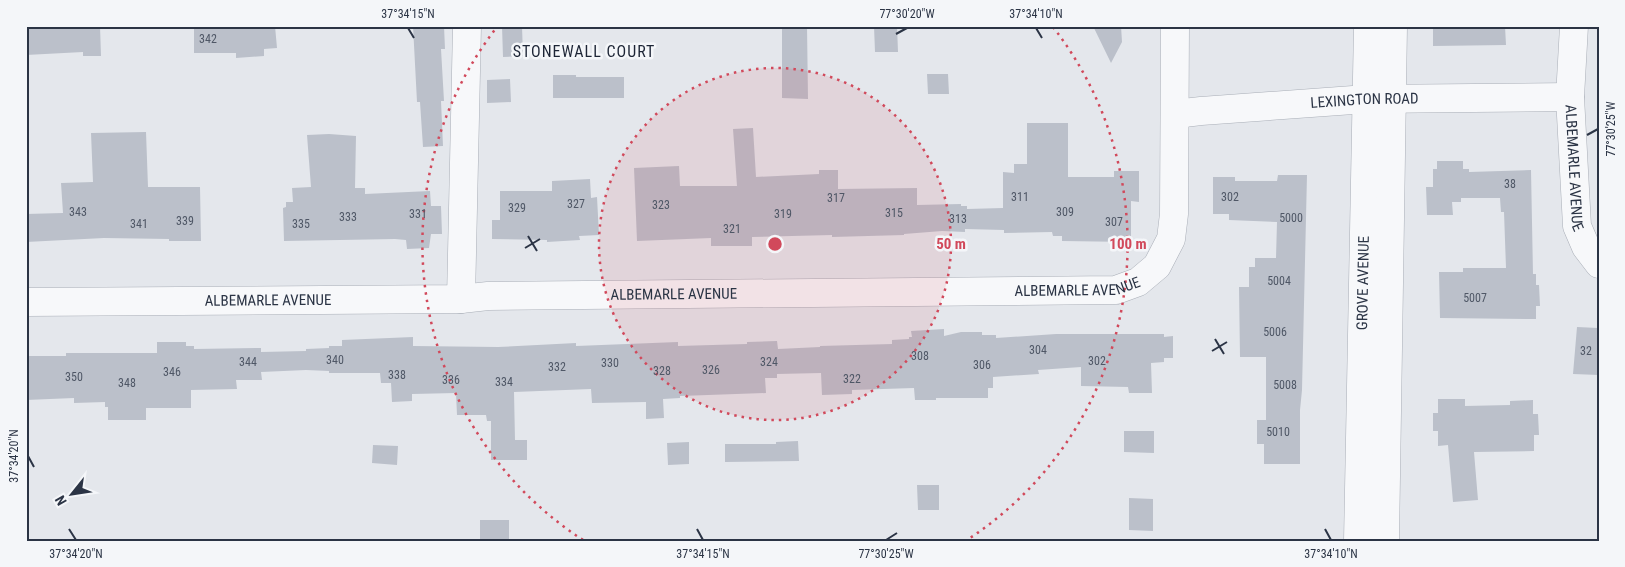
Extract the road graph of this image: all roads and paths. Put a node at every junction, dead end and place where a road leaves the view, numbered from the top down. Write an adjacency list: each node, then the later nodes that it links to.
1 (467, 26): 10 (street)
2 (1175, 26): 8 (street)
3 (1368, 26): 7 (street, GROVE AVENUE)
4 (1393, 26): 7 (street, GROVE AVENUE)
5 (1574, 26): 6 (street)
6 (1570, 97): 7 (street, LEXINGTON ROAD); 9 (street, ALBEMARLE AVENUE)
7 (1379, 99): 8 (street, LEXINGTON ROAD); 12 (street, GROVE AVENUE); 13 (street, GROVE AVENUE)
8 (1175, 114): 10 (street, ALBEMARLE AVENUE)
9 (1599, 264)
10 (462, 299): 11 (street, ALBEMARLE AVENUE)
11 (26, 302)
12 (1358, 541)
13 (1385, 541)

